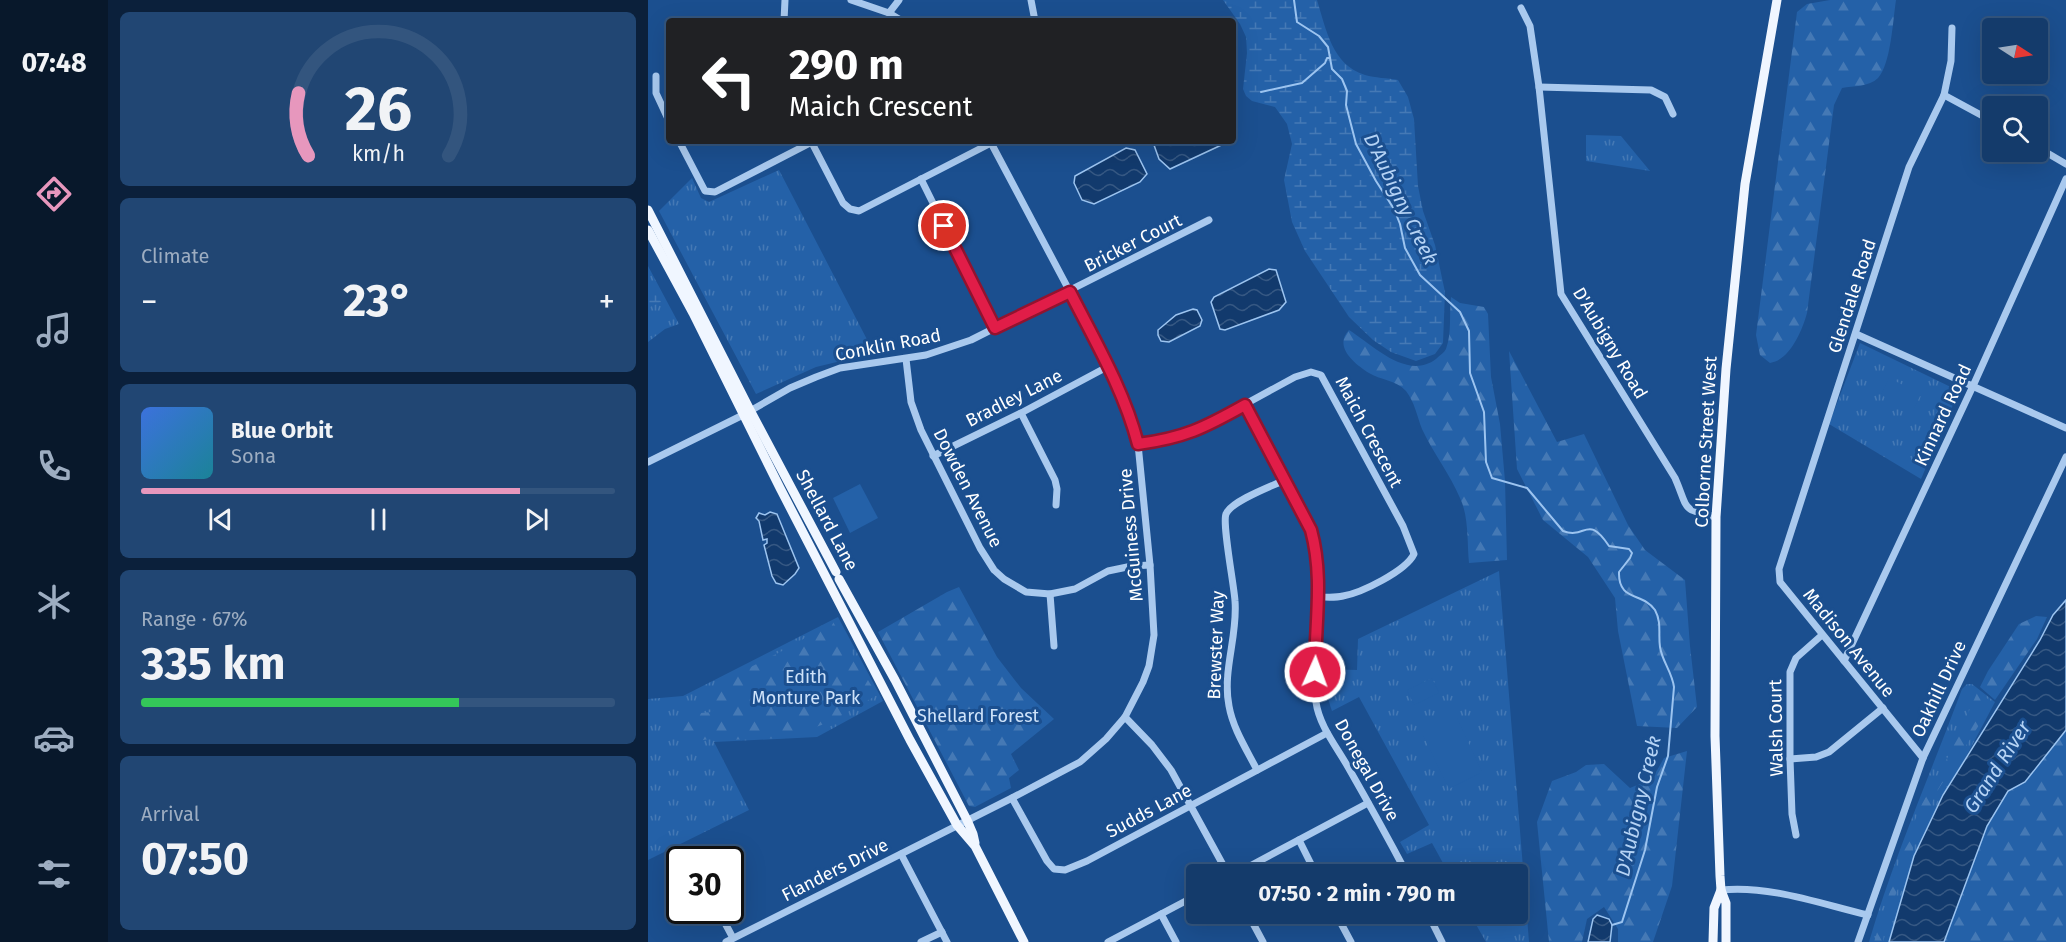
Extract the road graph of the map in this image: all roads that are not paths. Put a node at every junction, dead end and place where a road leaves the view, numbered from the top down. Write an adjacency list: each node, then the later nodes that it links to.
1 (785, 0): 8 (street)
2 (851, 0): 7 (street)
3 (899, 0): 7 (street)
4 (1031, 0): 10 (street)
5 (1777, 0): 46 (main road, Colborne Street West)
6 (1521, 8): 13 (street, D'Aubigny Road)
7 (889, 14): 9 (street)
8 (784, 18)
9 (896, 18)
10 (1034, 18)
11 (1952, 28): 14 (street, Glendale Road)
12 (656, 76): 16 (street)
13 (1539, 87): 15 (street); 46 (street, D'Aubigny Road)
14 (1944, 95): 17 (street); 32 (street, Glendale Road)
15 (1674, 114)
16 (666, 115)
17 (1982, 116)
18 (681, 144): 19 (street)
19 (809, 144)
20 (814, 144): 25 (street)
21 (988, 144): 25 (street)
22 (993, 144): 30 (street, McGuiness Drive)
23 (2048, 153): 24 (street)
24 (2066, 164)
25 (921, 179): 31 (street)
26 (2066, 179): 35 (street, Kinnard Road)
27 (648, 210): 37 (main road, Shellard Lane)
28 (1209, 220): 30 (street, Bricker Court)
29 (648, 231): 37 (main road, Shellard Lane)
30 (1070, 292): 31 (street, Conklin Road); 34 (street, McGuiness Drive)
31 (995, 328): 33 (street, Conklin Road)
32 (1856, 334): 35 (street); 48 (street, Glendale Road)
33 (906, 359): 37 (street, Conklin Road); 41 (street, Dowden Avenue)
34 (1107, 367): 38 (street, Bradley Lane); 40 (street, McGuiness Drive)
35 (1973, 386): 39 (street); 53 (street, Kinnard Road)
36 (1245, 405): 40 (street, Maich Crescent); 44 (street, Donegal Drive); 50 (street, Maich Crescent)
37 (746, 412): 43 (street, Conklin Road); 63 (main road, Shellard Lane); 64 (main road, Shellard Lane)
38 (1021, 413): 41 (street, Bradley Lane); 45 (street)
39 (2066, 428)
40 (1138, 444): 47 (street, McGuiness Drive)
41 (933, 456): 49 (street, Dowden Avenue)
42 (2066, 457): 57 (street, Oakhill Drive)
43 (648, 462)
44 (1285, 480): 50 (street, Donegal Drive); 59 (street, Brewster Way)
45 (1056, 504)
46 (1716, 517): 73 (main road, Colborne Street West)
47 (1150, 565): 49 (street, Dowden Avenue); 55 (street, McGuiness Drive)
48 (1779, 575): 51 (street, Madison Avenue)
49 (1050, 594): 52 (street)
50 (1319, 597): 56 (street, Donegal Drive)
51 (1822, 634): 53 (street, Madison Avenue); 58 (street, Walsh Court)
52 (1054, 646)
53 (1844, 661): 54 (street, Madison Avenue)
54 (1883, 708): 57 (street, Madison Avenue); 58 (street)
55 (1125, 717): 60 (street, McGuiness Drive); 62 (street)
56 (1327, 733): 59 (street, Sudds Lane); 61 (street, Donegal Drive)
57 (1923, 758): 76 (street, Oakhill Drive)
58 (1790, 759): 65 (street, Walsh Court)
59 (1257, 770): 62 (street, Sudds Lane)
60 (1012, 798): 62 (street, Sudds Lane); 63 (street, McGuiness Drive)
61 (1368, 803): 66 (street); 72 (street, Donegal Drive)
62 (1192, 806): 69 (street)
63 (967, 820): 64 (street, McGuiness Drive); 67 (main road, Shellard Lane)
64 (957, 825): 67 (main road, Shellard Lane); 68 (street, Flanders Drive)
65 (1796, 835)
66 (1299, 840): 70 (street); 71 (street)
67 (975, 846): 85 (main road, Shellard Lane)
68 (901, 854): 81 (street); 82 (street, Flanders Drive)
69 (1223, 864)
70 (1253, 864)
71 (1311, 864)
72 (1402, 864)
73 (1721, 890): 76 (street); 91 (main road, Colborne Street West); 92 (main road, Colborne Street West)
74 (1186, 901): 75 (street)
75 (1161, 914): 86 (street); 87 (street)
76 (1868, 915): 93 (street, Oakhill Drive)
77 (723, 924): 82 (street)
78 (1253, 924): 88 (street)
79 (1341, 924): 89 (street)
80 (1433, 924): 90 (street)
81 (942, 932): 83 (street); 84 (street)
82 (729, 940)
83 (921, 942)
84 (947, 942)
85 (1023, 942)
86 (1108, 942)
87 (1176, 942)
88 (1263, 942)
89 (1351, 942)
90 (1442, 942)
91 (1713, 942)
92 (1726, 942)
93 (1858, 942)

